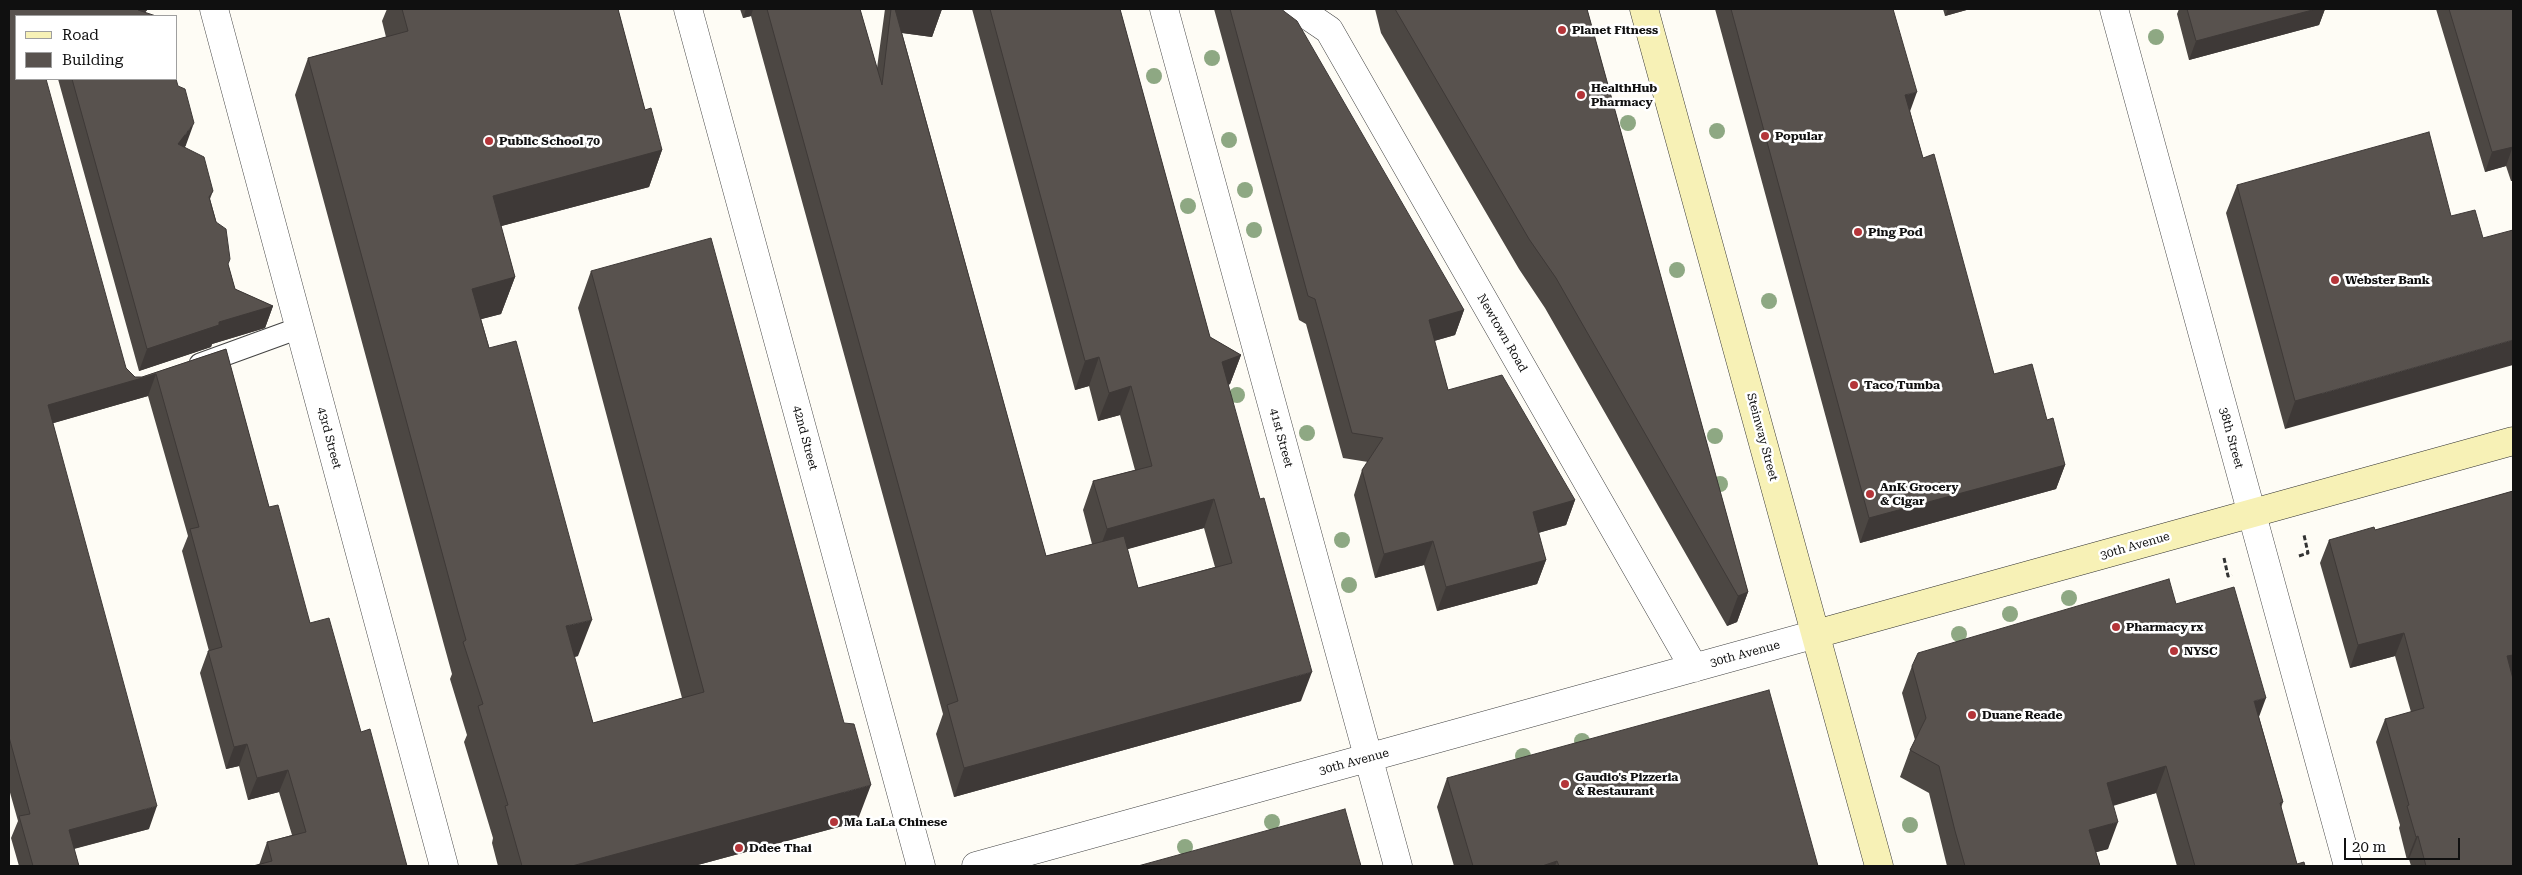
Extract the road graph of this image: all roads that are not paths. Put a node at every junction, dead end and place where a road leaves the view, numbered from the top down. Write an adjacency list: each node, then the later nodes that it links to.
1 (214, 9): 7 (street, 43rd Street)
2 (688, 9): 15 (street, 42nd Street)
3 (1164, 9): 13 (street, 41st Street)
4 (1298, 9): 12 (street, Newtown Road)
5 (1644, 9): 11 (street, Steinway Street)
6 (2114, 9): 10 (street, 38th Street)
7 (299, 328): 8 (lane); 14 (street, 43rd Street)
8 (184, 369)
9 (2513, 441): 10 (street, 30th Avenue)
10 (2251, 513): 11 (street, 30th Avenue); 19 (street, 38th Street)
11 (1816, 634): 12 (street, 30th Avenue); 18 (street, Steinway Street)
12 (1694, 668): 13 (street, 30th Avenue)
13 (1368, 758): 16 (street, 30th Avenue); 17 (street, 41st Street)
14 (444, 866)
15 (922, 866)
16 (976, 866)
17 (1398, 866)
18 (1878, 866)
19 (2348, 866)

